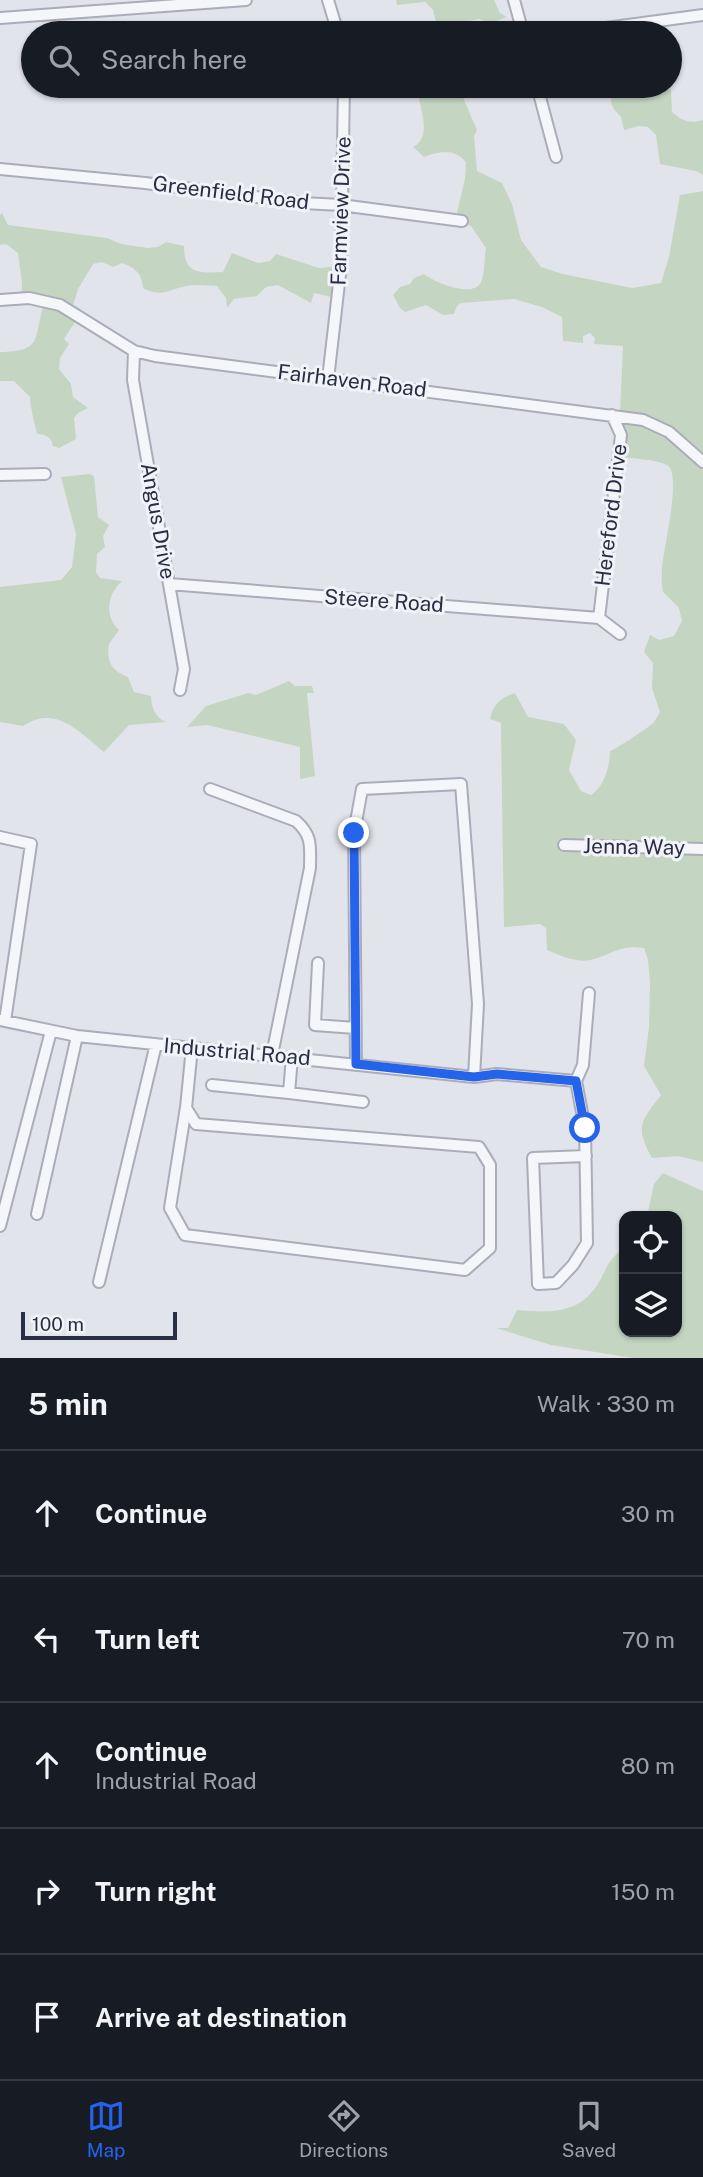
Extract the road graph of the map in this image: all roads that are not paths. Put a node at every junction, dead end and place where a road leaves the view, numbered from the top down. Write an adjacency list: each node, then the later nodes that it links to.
1 (246, 0): 5 (street)
2 (328, 0): 6 (street)
3 (514, 0): 7 (street)
4 (703, 15): 8 (street)
5 (0, 18)
6 (334, 21)
7 (520, 21)
8 (658, 21)
9 (344, 98): 13 (street, Farmview Drive)
10 (540, 98): 11 (street)
11 (556, 157)
12 (0, 169): 13 (street, Greenfield Road)
13 (341, 205): 14 (street, Greenfield Road); 17 (street, Farmview Drive)
14 (462, 221)
15 (0, 300): 16 (street, Fairhaven Road)
16 (134, 351): 17 (street, Fairhaven Road); 22 (street, Angus Drive)
17 (327, 379): 18 (street, Fairhaven Road)
18 (612, 415): 19 (street, Fairhaven Road); 23 (street, Hereford Drive)
19 (703, 462)
20 (45, 474): 21 (street)
21 (0, 475)
22 (169, 584): 23 (street, Steere Road); 25 (street, Angus Drive)
23 (598, 618): 24 (street)
24 (620, 634)
25 (180, 690)
26 (210, 789): 40 (street)
27 (0, 837): 31 (street)
28 (564, 845): 29 (street, Jenna Way)
29 (703, 849)
30 (0, 956): 31 (street)
31 (14, 959): 34 (street)
32 (318, 963): 35 (street)
33 (589, 993): 44 (street)
34 (3, 1021): 36 (street, Industrial Road)
35 (355, 1028): 42 (street); 43 (street)
36 (51, 1031): 37 (street, Industrial Road); 51 (street)
37 (77, 1036): 38 (street, Industrial Road); 50 (street)
38 (156, 1044): 39 (street, Industrial Road); 52 (street)
39 (192, 1048): 40 (street, Industrial Road); 48 (street)
40 (272, 1055): 41 (street, Industrial Road)
41 (292, 1057): 42 (street, Industrial Road); 46 (street)
42 (356, 1064): 43 (street, Industrial Road)
43 (474, 1077): 44 (street, Industrial Road)
44 (576, 1081): 49 (street)
45 (212, 1085): 46 (street)
46 (289, 1093): 47 (street)
47 (363, 1102)
48 (186, 1107): 48 (street)
49 (586, 1156): 49 (street)
50 (37, 1213)
51 (0, 1226)
52 (99, 1282)

